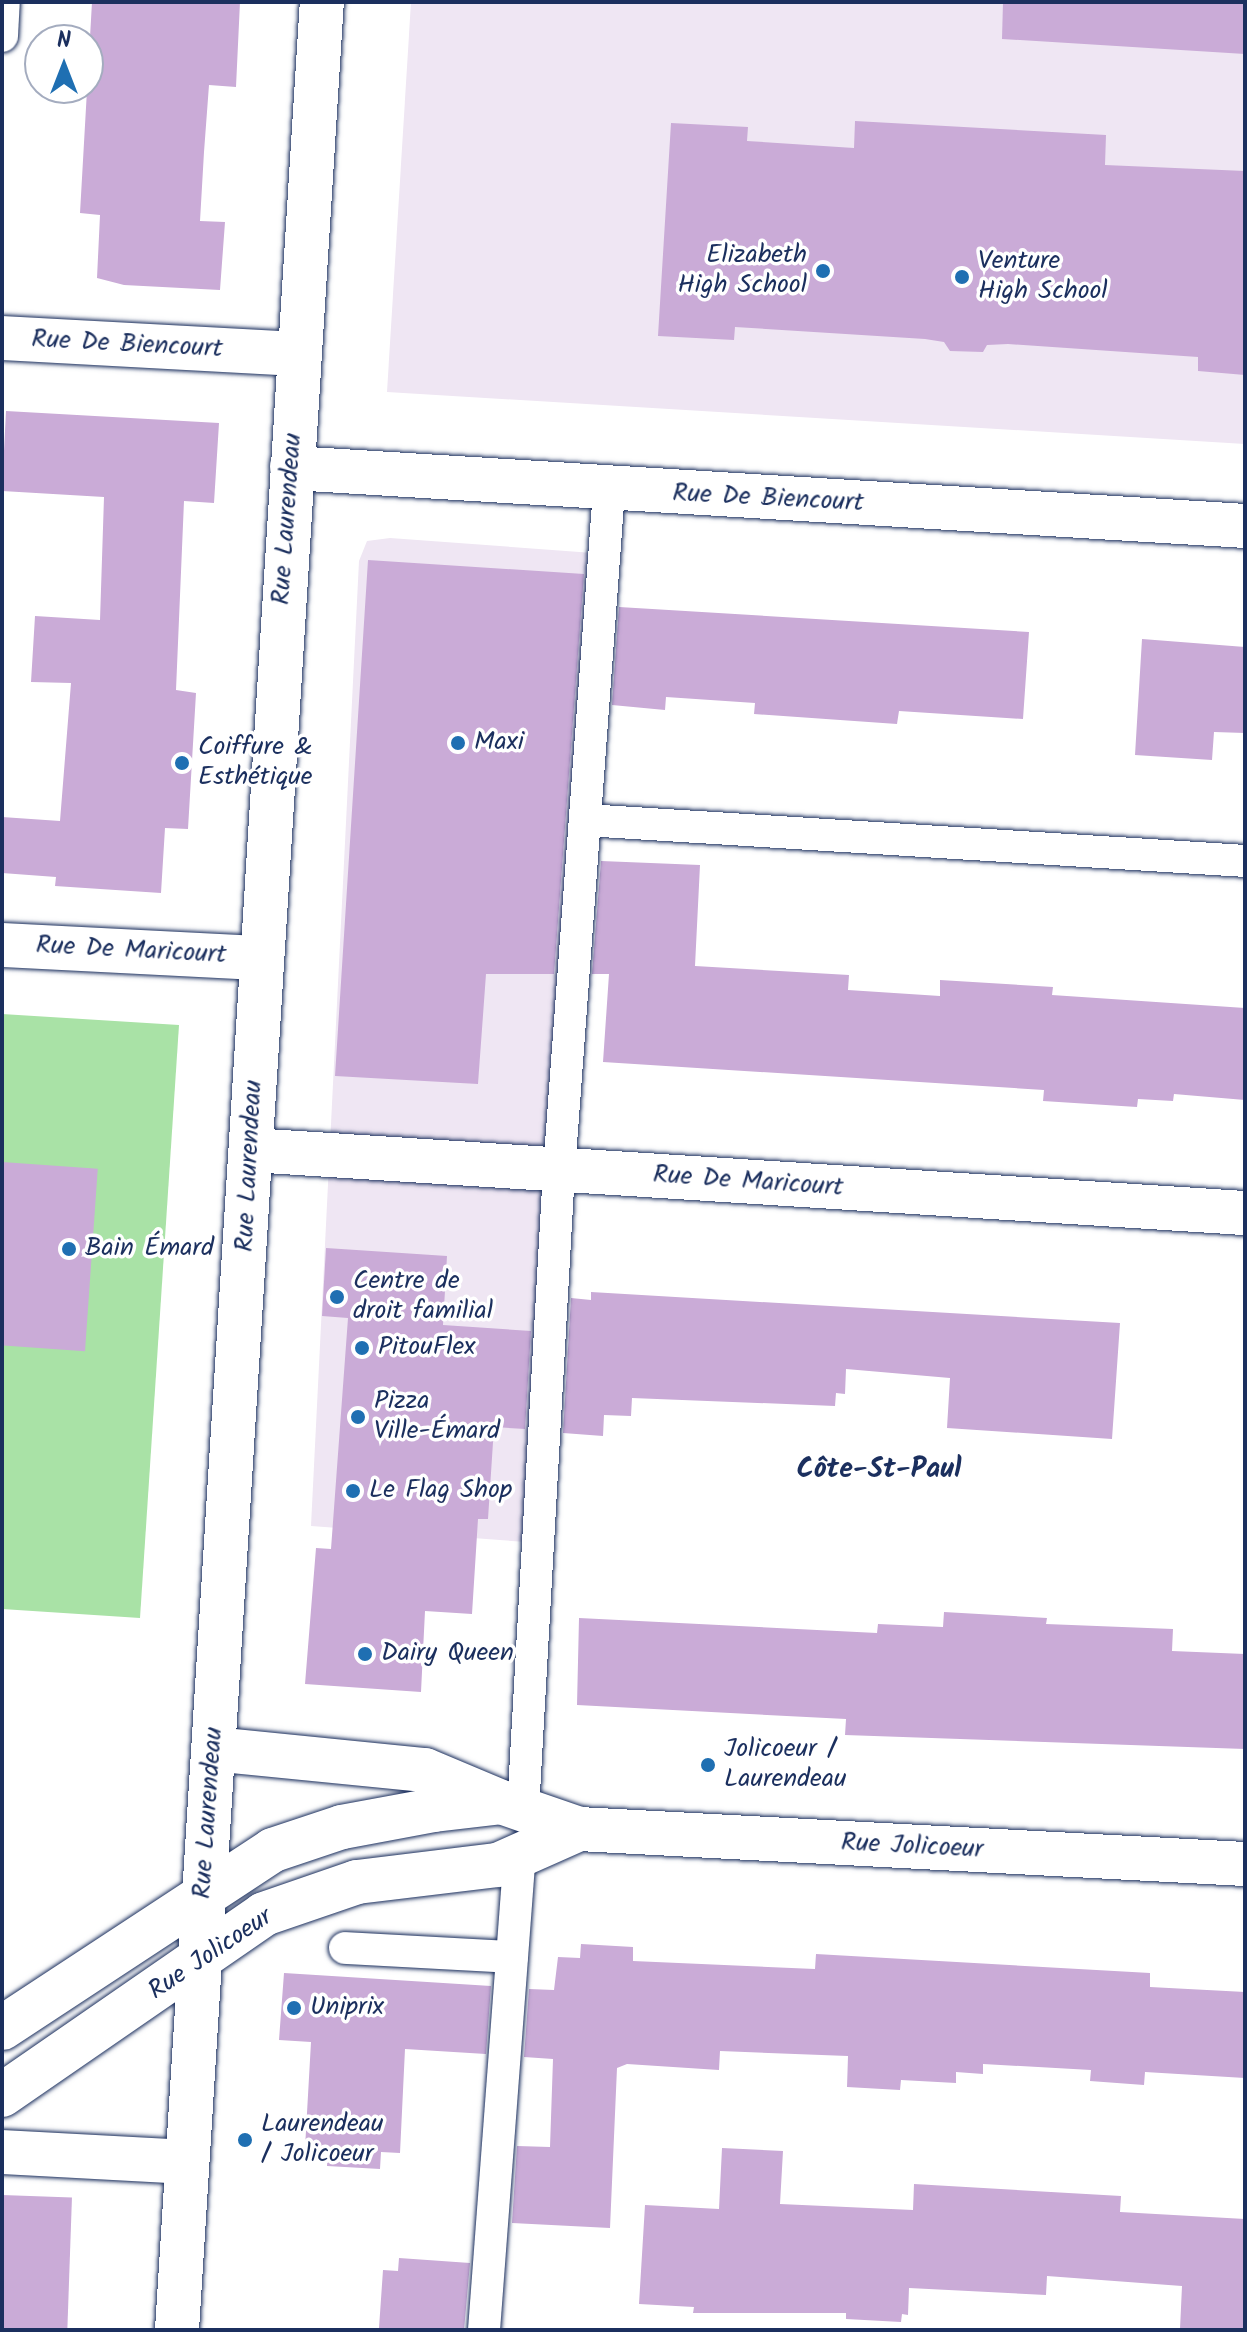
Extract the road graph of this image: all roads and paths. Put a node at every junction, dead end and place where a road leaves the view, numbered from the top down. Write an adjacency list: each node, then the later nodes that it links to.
1 (4, 2): 3 (lane)
2 (322, 2): 5 (street, Rue Laurendeau)
3 (2, 33)
4 (2, 338): 5 (street, Rue De Biencourt)
5 (299, 354): 6 (street, Rue Laurendeau)
6 (292, 468): 7 (street, Rue De Biencourt); 12 (street, Rue Laurendeau)
7 (609, 490): 8 (street, Rue De Biencourt); 9 (lane)
8 (1245, 526)
9 (585, 820): 10 (lane); 14 (lane)
10 (1245, 861)
11 (2, 945): 12 (street, Rue De Maricourt)
12 (261, 958): 13 (street, Rue Laurendeau)
13 (251, 1150): 14 (street, Rue De Maricourt); 16 (street, Rue Laurendeau)
14 (559, 1171): 15 (street, Rue De Maricourt); 17 (lane)
15 (1245, 1213)
16 (213, 1749): 17 (street, Rue Jolicoeur); 21 (street, Rue Laurendeau)
17 (512, 1806): 18 (street, Rue Jolicoeur); 21 (street, Rue Jolicoeur)
18 (579, 1829): 19 (street, Rue Jolicoeur); 20 (street, Rue Jolicoeur)
19 (520, 1855): 23 (lane); 24 (street, Rue Jolicoeur)
20 (1245, 1864)
21 (203, 1897): 24 (street, Rue Laurendeau); 25 (street, Rue Jolicoeur)
22 (345, 1948): 23 (lane)
23 (512, 1957): 30 (lane)
24 (198, 1961): 26 (street, Rue Jolicoeur); 28 (street, Rue Laurendeau)
25 (2, 2028)
26 (2, 2095)
27 (2, 2152): 28 (street)
28 (185, 2162): 29 (street, Rue Laurendeau)
29 (177, 2330)
30 (484, 2330)

